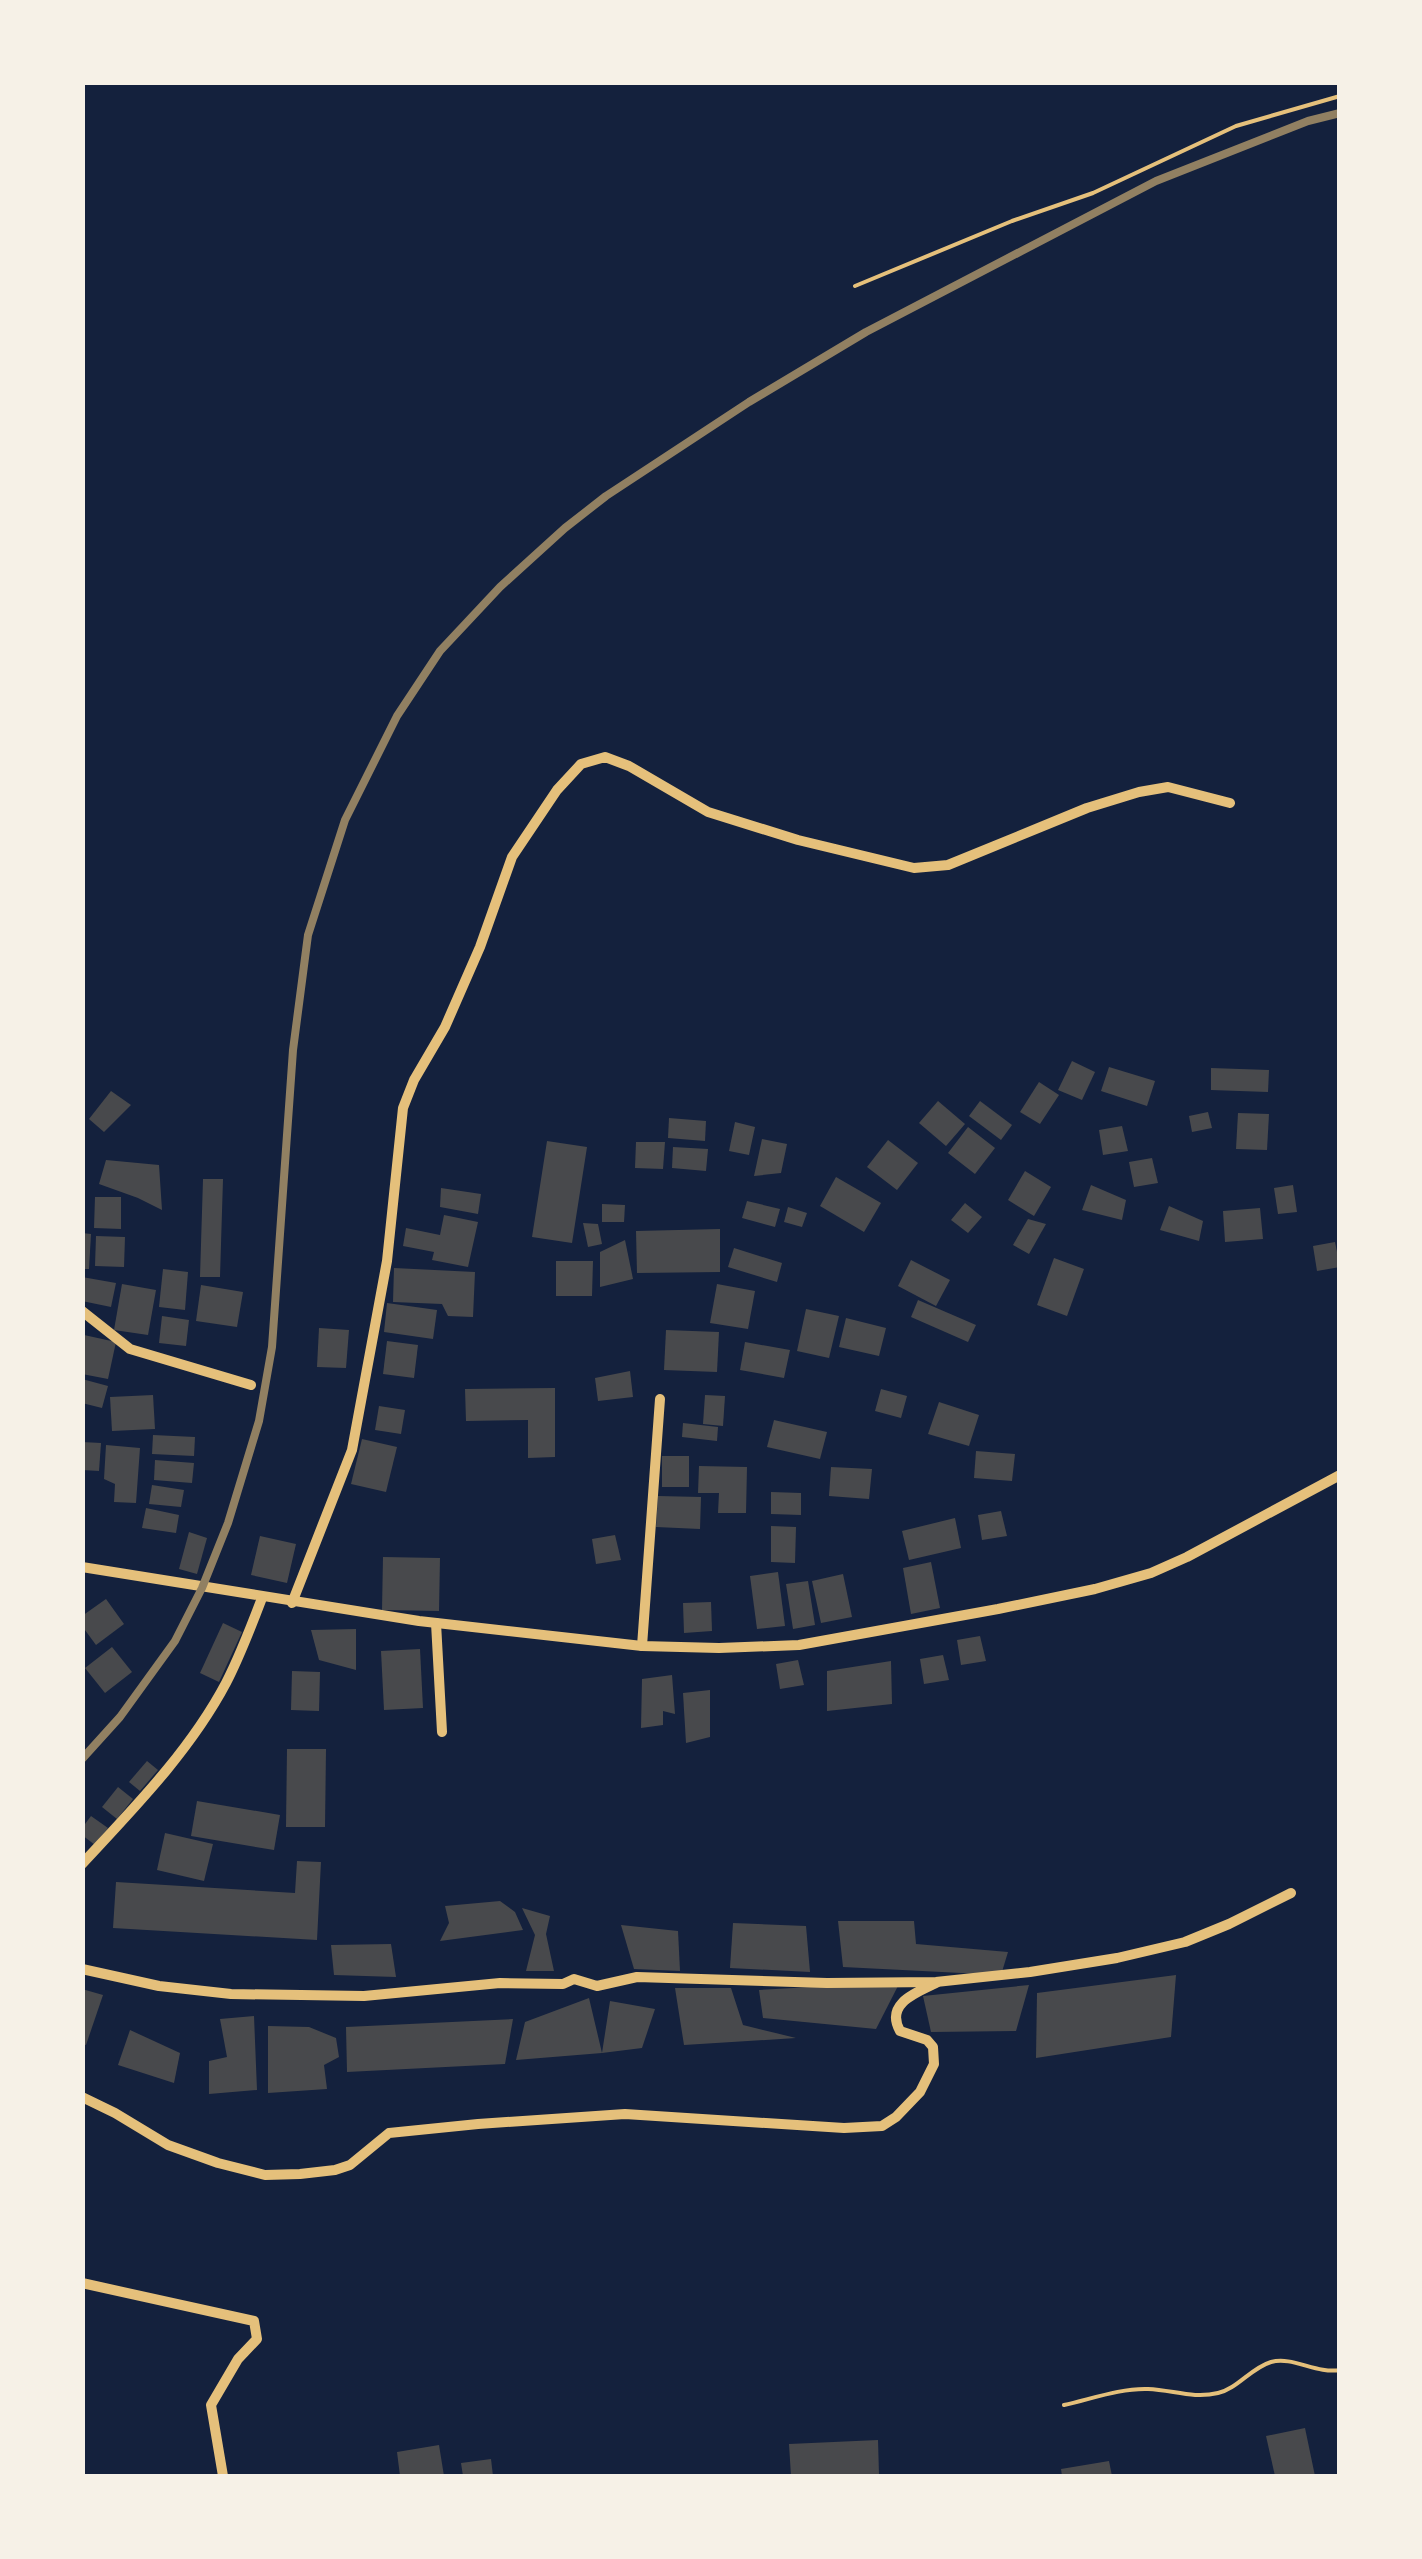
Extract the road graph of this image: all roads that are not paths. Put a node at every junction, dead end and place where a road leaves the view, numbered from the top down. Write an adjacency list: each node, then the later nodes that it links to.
1 (1230, 803): 8 (street)
2 (82, 1311): 3 (street)
3 (251, 1385)
4 (660, 1399): 10 (street)
5 (1340, 1475): 10 (street)
6 (82, 1567): 7 (street)
7 (262, 1598): 8 (street); 12 (street)
8 (292, 1602): 9 (street)
9 (436, 1624): 10 (street); 11 (street)
10 (642, 1646)
11 (442, 1732)
12 (82, 1864)
13 (1291, 1893): 15 (street)
14 (82, 1970): 15 (street)
15 (936, 1982): 16 (street)
16 (82, 2097)
17 (82, 2283): 18 (street)
18 (223, 2476)

